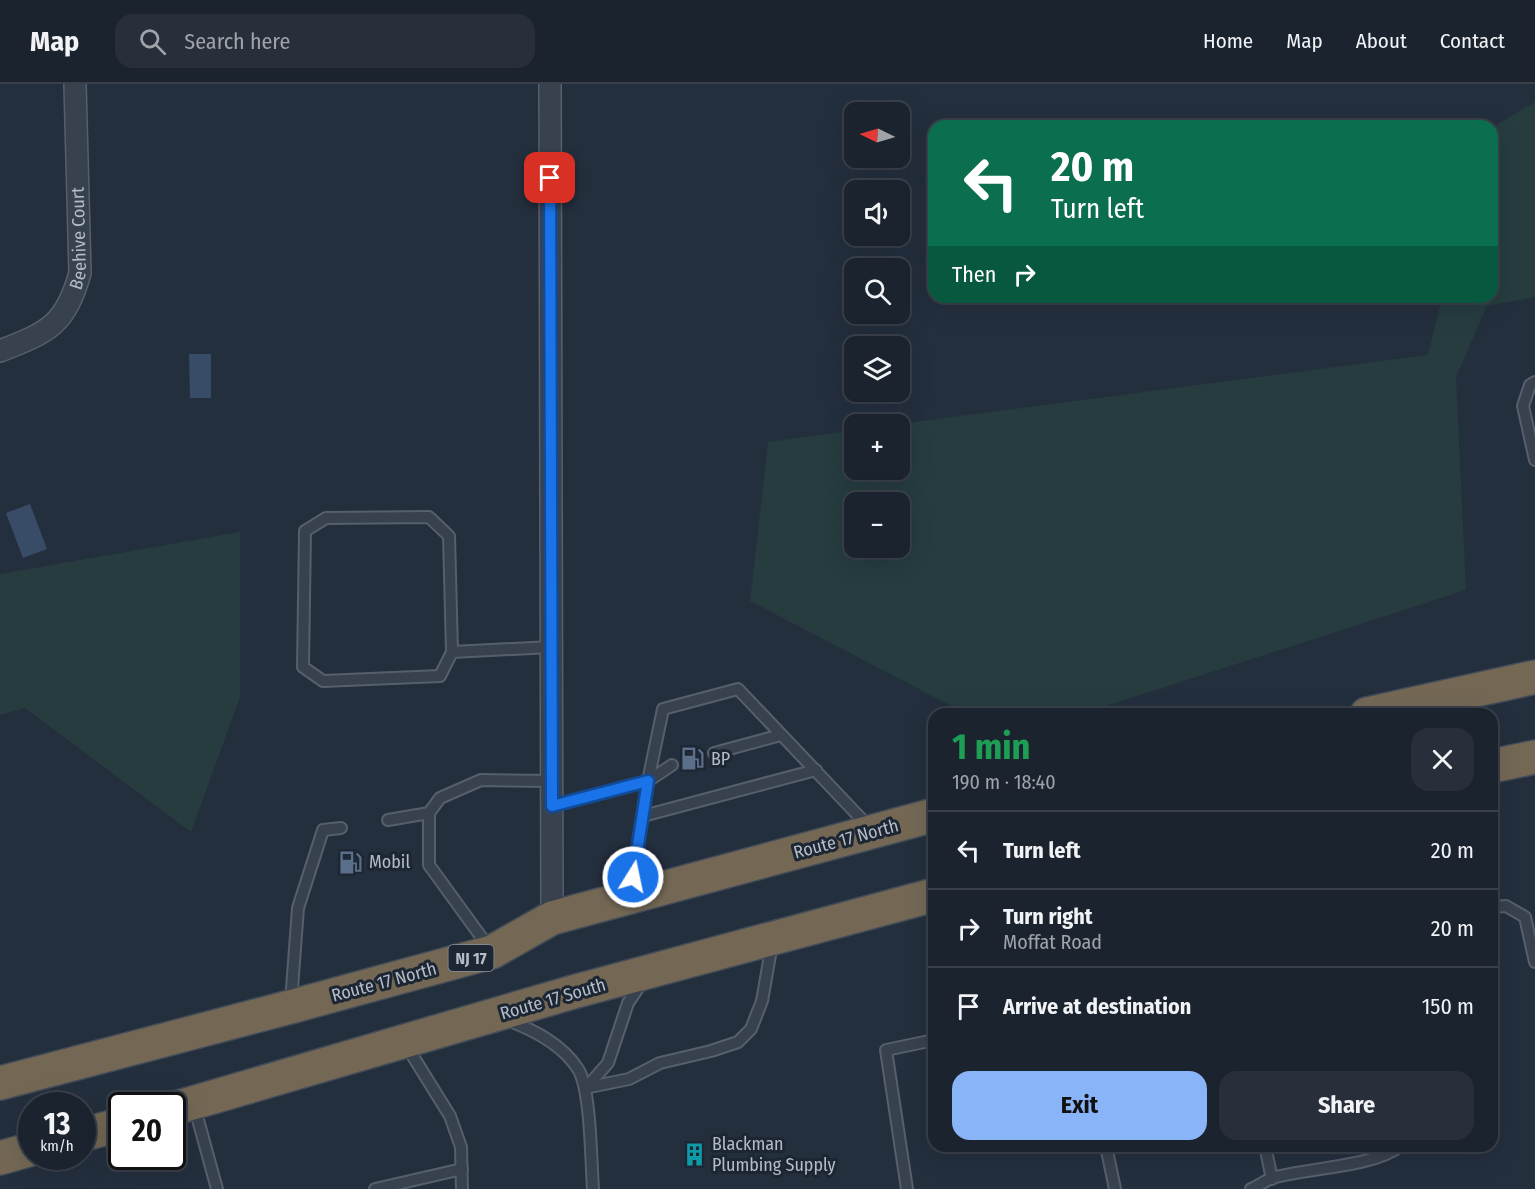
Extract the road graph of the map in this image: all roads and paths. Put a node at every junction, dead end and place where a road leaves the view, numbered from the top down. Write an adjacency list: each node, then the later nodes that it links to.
1 (75, 84): 3 (street, Beehive Court)
2 (549, 84): 6 (street)
3 (0, 351)
4 (1535, 382): 5 (lane)
5 (1535, 460)
6 (551, 647): 7 (lane); 16 (street)
7 (452, 652): 7 (lane)
8 (1535, 677): 9 (highway)
9 (1394, 708)
10 (781, 735): 11 (lane); 15 (lane); 17 (lane)
11 (714, 753)
12 (1535, 757): 14 (highway)
13 (672, 765): 17 (lane)
14 (1498, 765)
15 (816, 770): 20 (lane); 24 (lane)
16 (552, 781): 18 (street); 19 (lane)
17 (648, 781): 18 (lane); 20 (lane)
18 (552, 806): 28 (street)
19 (429, 813): 22 (lane); 30 (lane)
20 (644, 816): 25 (lane)
21 (928, 817): 24 (highway, Route 17 North / NJ 17)
22 (388, 820)
23 (341, 828): 33 (lane)
24 (873, 832): 25 (highway, Route 17 North / NJ 17)
25 (630, 897): 28 (highway, Route 17 North / NJ 17)
26 (928, 897): 29 (highway, Route 17 South)
27 (1498, 907): 31 (lane)
28 (552, 918): 30 (highway, Route 17 North / NJ 17)
29 (773, 937): 32 (highway, Route 17 South); 38 (lane)
30 (492, 952): 33 (highway, Route 17 North / NJ 17)
31 (1535, 962)
32 (649, 972): 34 (highway, Route 17 South); 38 (lane)
33 (290, 1007): 37 (highway, Route 17 North / NJ 17)
34 (495, 1016): 36 (highway, Route 17 South); 38 (lane)
35 (928, 1041): 52 (lane)
36 (405, 1042): 39 (highway, Route 17 South); 46 (lane)
37 (0, 1083)
38 (585, 1088): 51 (lane)
39 (186, 1105)
40 (186, 1113): 48 (lane)
41 (1107, 1152): 53 (lane)
42 (1266, 1152): 47 (lane)
43 (1389, 1152): 47 (lane)
44 (18, 1153): 45 (highway)
45 (0, 1158)
46 (462, 1169): 49 (lane); 50 (lane)
47 (1272, 1179): 54 (lane)
48 (217, 1189)
49 (375, 1189)
50 (462, 1189)
51 (593, 1189)
52 (907, 1189)
53 (1115, 1189)
54 (1251, 1189)

